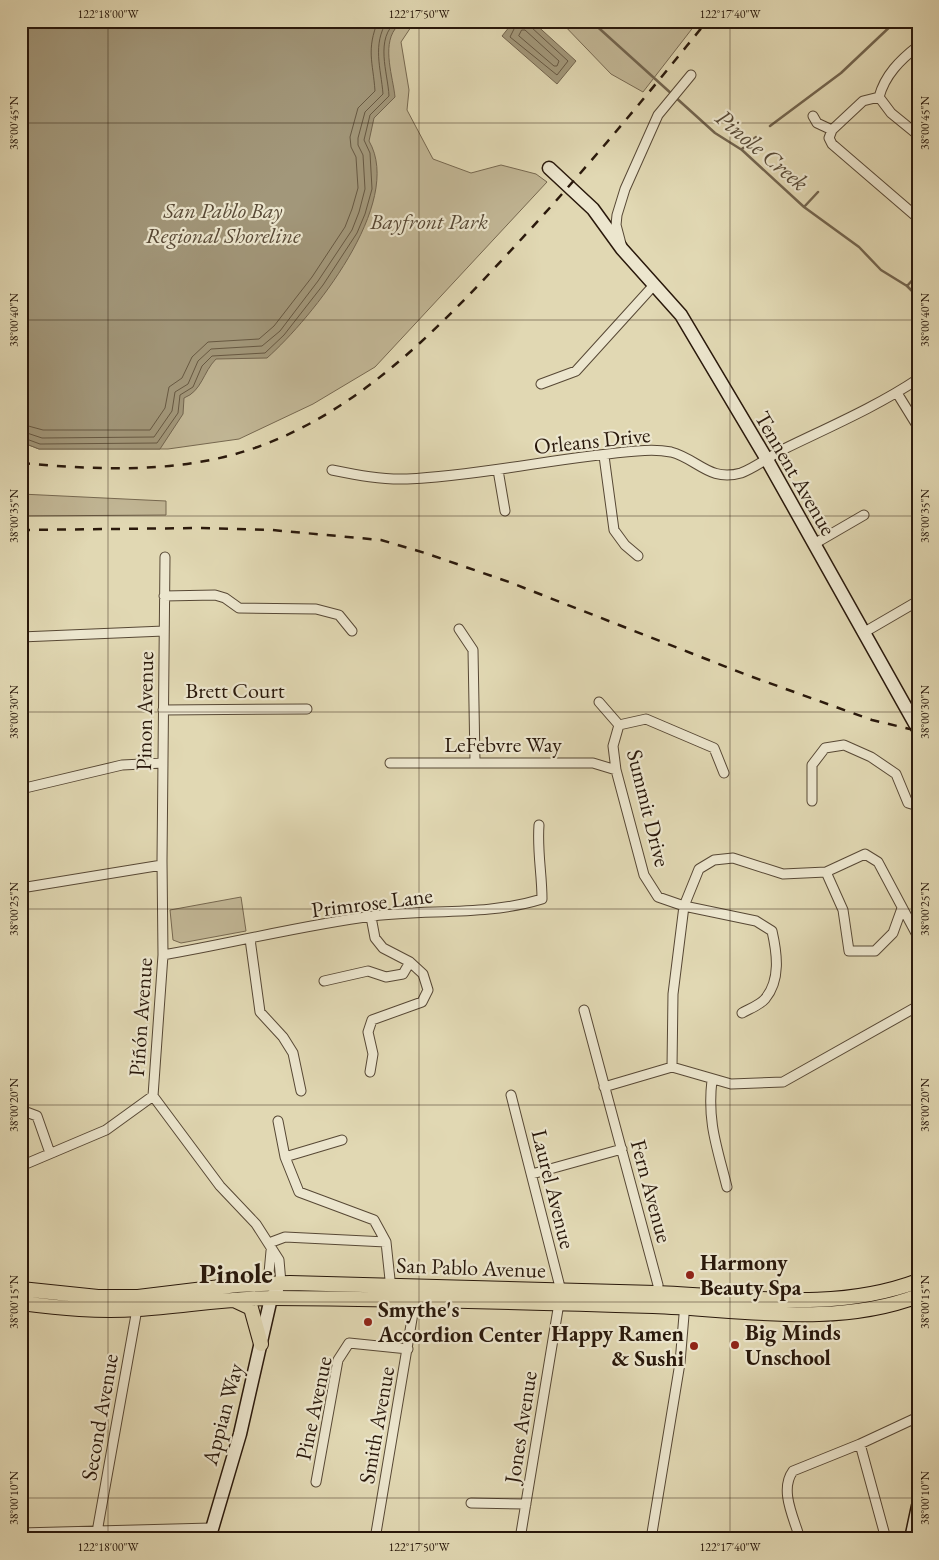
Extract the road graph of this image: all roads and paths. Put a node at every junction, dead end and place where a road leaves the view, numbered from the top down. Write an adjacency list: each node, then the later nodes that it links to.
1 (918, 46): 3 (street)
2 (691, 75): 9 (street)
3 (879, 97): 5 (street); 6 (street)
4 (814, 116): 5 (street)
5 (832, 130): 8 (street)
6 (918, 135)
7 (549, 168): 9 (street, Tennent Avenue)
8 (918, 218)
9 (622, 249): 10 (street, Tennent Avenue)
10 (654, 285): 12 (street); 16 (street, Tennent Avenue)
11 (918, 379): 13 (street, Orleans Drive)
12 (541, 384)
13 (897, 393): 14 (street); 16 (street, Orleans Drive)
14 (918, 427)
15 (604, 456): 16 (street, Orleans Drive); 18 (street, Orleans Drive); 22 (street)
16 (766, 458): 21 (street, Tennent Avenue)
17 (332, 470): 18 (street, Orleans Drive)
18 (498, 470): 19 (street)
19 (505, 511)
20 (864, 516): 21 (street)
21 (814, 544): 29 (street, Tennent Avenue)
22 (638, 556)
23 (165, 557): 24 (street, Pinon Avenue)
24 (164, 596): 27 (street, Pinon Avenue); 28 (street)
25 (918, 602): 29 (street)
26 (459, 629): 36 (street)
27 (164, 631): 30 (street); 33 (street, Pinon Avenue)
28 (352, 631)
29 (863, 633): 35 (street, Tennent Avenue)
30 (21, 637)
31 (599, 702): 34 (street)
32 (307, 709): 33 (street, Brett Court)
33 (163, 710): 37 (street, Pinon Avenue)
34 (619, 725): 39 (street, Summit Drive); 40 (street, Summit Drive)
35 (918, 729)
36 (475, 761): 38 (street, LeFebvre Way); 39 (street, LeFebvre Way)
37 (163, 763): 41 (street); 45 (street, Pinon Avenue)
38 (390, 763)
39 (616, 770): 48 (street, Summit Drive)
40 (724, 773)
41 (21, 789)
42 (812, 802): 43 (street)
43 (918, 806)
44 (539, 825): 50 (street, Primrose Lane)
45 (162, 865): 47 (street); 53 (street, Piñón Avenue)
46 (826, 872): 48 (street); 49 (street); 49 (street)
47 (21, 888)
48 (684, 906): 58 (street, Summit Drive); 59 (street)
49 (902, 908): 51 (street)
50 (370, 917): 52 (street, Primrose Lane); 54 (street)
51 (918, 937)
52 (250, 939): 53 (street, Primrose Lane); 63 (street)
53 (164, 955): 65 (street, Piñón Avenue)
54 (410, 962): 55 (street); 60 (street)
55 (324, 981)
56 (918, 1006): 61 (street)
57 (584, 1010): 62 (street, Fern Avenue)
58 (742, 1012)
59 (672, 1067): 61 (street); 62 (street)
60 (370, 1072)
61 (712, 1080): 74 (street)
62 (604, 1087): 69 (street, Fern Avenue)
63 (301, 1091)
64 (511, 1095): 73 (street, Laurel Avenue)
65 (153, 1096): 70 (street); 76 (street, Piñón Avenue)
66 (21, 1110): 70 (street)
67 (278, 1121): 71 (street)
68 (342, 1140): 71 (street)
69 (622, 1149): 73 (street); 86 (street, Fern Avenue)
70 (50, 1153): 72 (street)
71 (286, 1157): 75 (street)
72 (21, 1166)
73 (532, 1174): 83 (street, Laurel Avenue)
74 (727, 1187)
75 (386, 1242): 76 (street); 79 (street)
76 (270, 1247): 78 (street); 78 (street, Piñón Avenue)
77 (918, 1281): 88 (main road, San Pablo Avenue)
78 (274, 1284): 79 (main road, San Pablo Avenue); 81 (main road, San Pablo Avenue); 84 (street, Appian Way)
79 (391, 1286): 80 (main road, San Pablo Avenue); 87 (street)
80 (417, 1294): 83 (main road, San Pablo Avenue); 87 (main road, San Pablo Avenue); 92 (street, Smith Avenue)
81 (23, 1296): 89 (main road, San Pablo Avenue); 90 (street)
82 (918, 1296): 88 (main road, San Pablo Avenue)
83 (560, 1297): 86 (main road, San Pablo Avenue); 97 (street, Jones Avenue)
84 (271, 1298): 85 (main road, San Pablo Avenue); 87 (main road, San Pablo Avenue); 91 (street, Appian Way)
85 (230, 1300): 89 (main road, San Pablo Avenue); 91 (main road)
86 (657, 1300): 88 (main road, San Pablo Avenue)
87 (391, 1301)
88 (685, 1302): 104 (street)
89 (137, 1309): 99 (street, Second Avenue)
90 (21, 1317)
91 (261, 1344): 101 (street, Appian Way)
92 (408, 1349): 95 (street, Pine Avenue); 102 (street, Smith Avenue)
93 (918, 1417): 94 (street)
94 (860, 1444): 105 (street); 106 (street)
95 (316, 1482)
96 (471, 1503): 97 (street)
97 (526, 1504): 103 (street, Jones Avenue)
98 (918, 1506): 107 (street)
99 (97, 1532): 100 (street); 101 (street)
100 (21, 1533)
101 (210, 1533)
102 (374, 1539)
103 (520, 1539)
104 (651, 1539)
105 (800, 1539)
106 (886, 1539)
107 (911, 1539)

